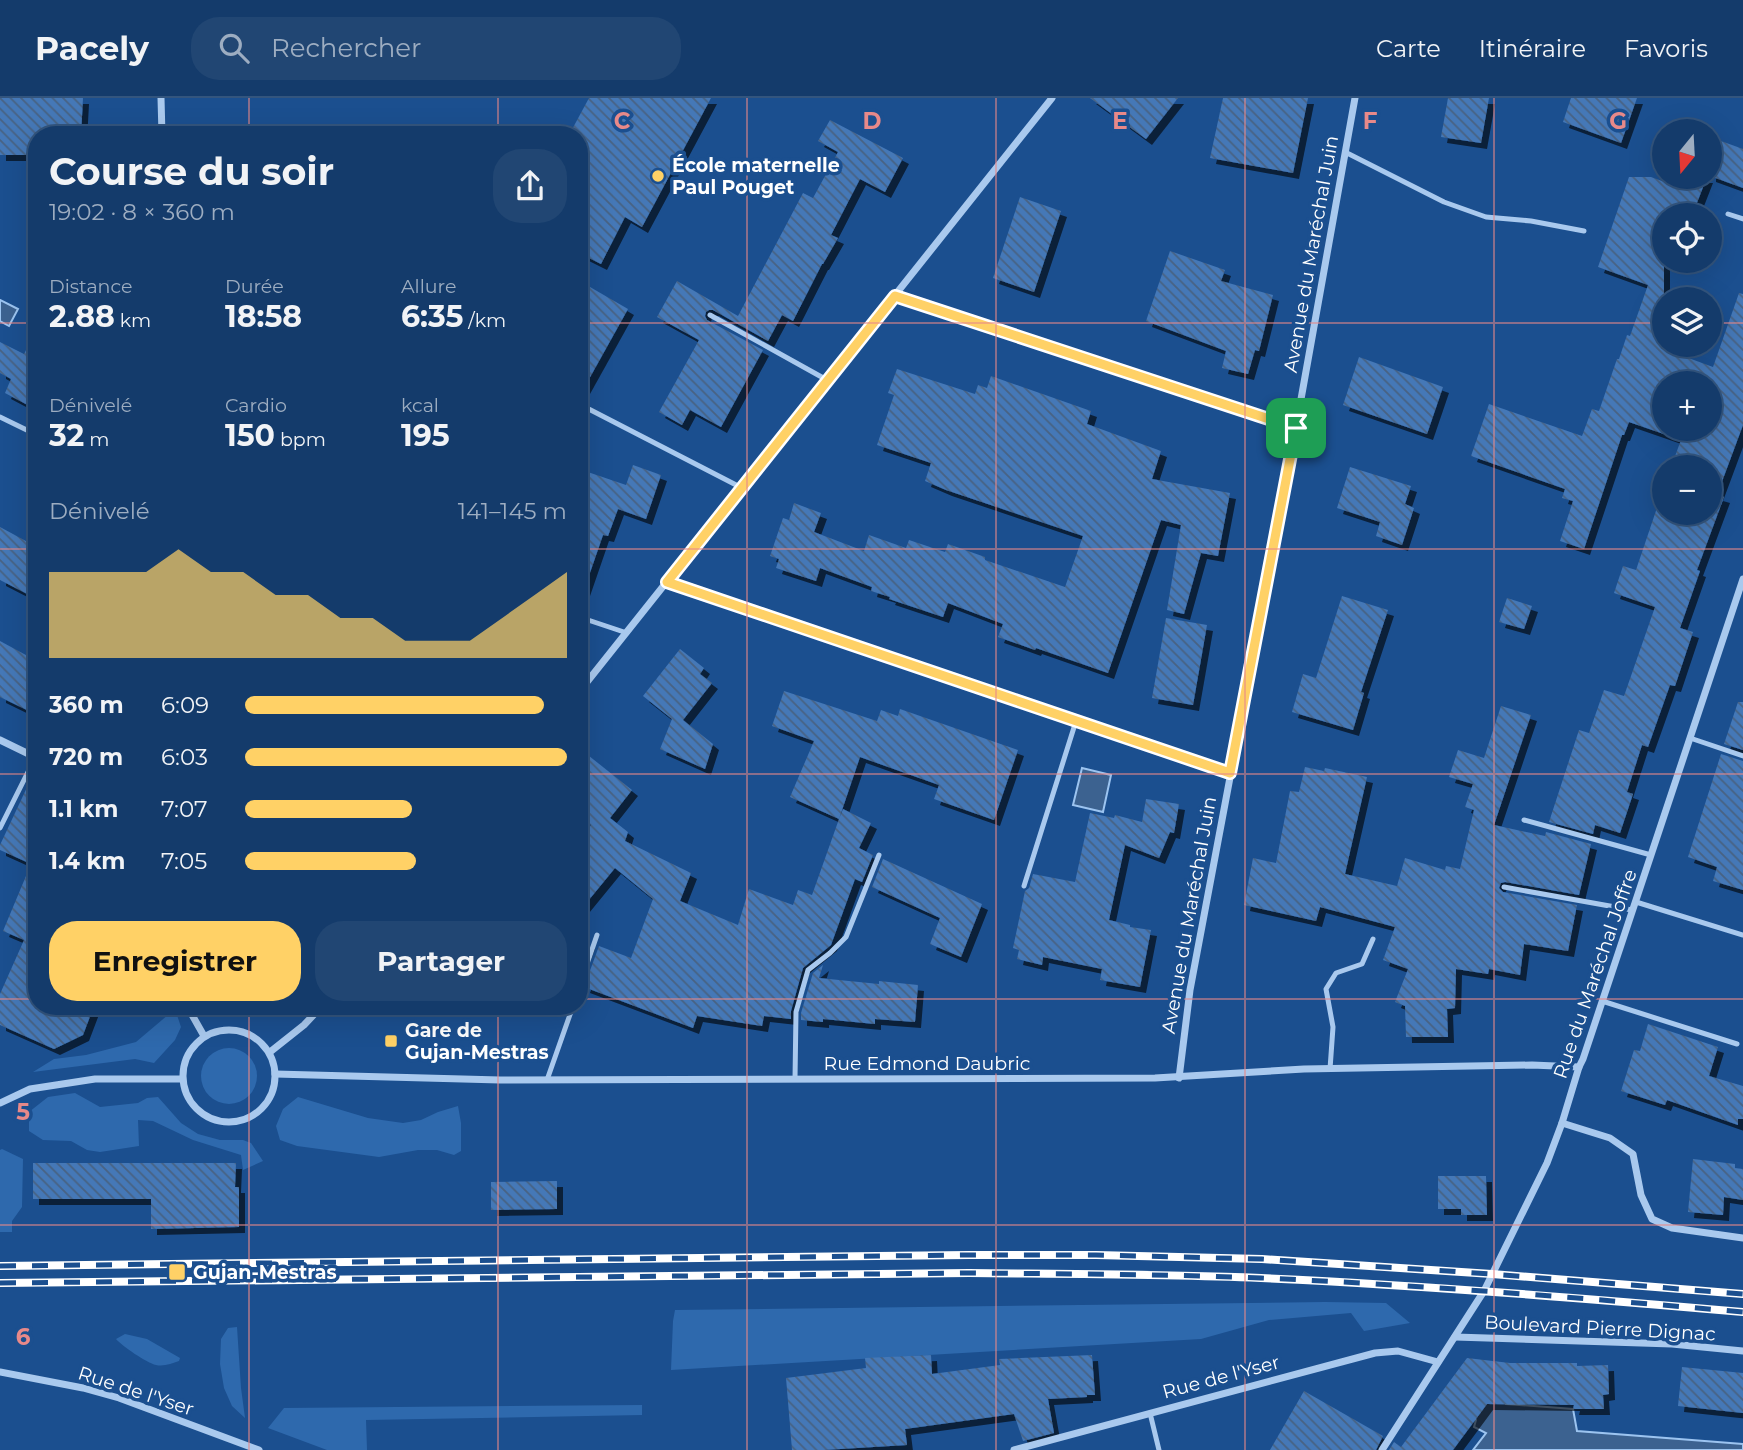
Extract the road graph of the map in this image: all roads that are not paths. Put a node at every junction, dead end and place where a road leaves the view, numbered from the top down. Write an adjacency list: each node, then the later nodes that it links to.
1 (161, 98): 4 (street)
2 (1052, 98): 9 (street)
3 (1355, 98): 5 (street, Avenue du Maréchal Juin)
4 (162, 126)
5 (1345, 152): 8 (lane); 14 (street, Avenue du Maréchal Juin)
6 (1728, 214): 7 (lane)
7 (1743, 219)
8 (1584, 231)
9 (895, 296): 11 (street); 14 (street)
10 (710, 314): 11 (lane)
11 (827, 380): 16 (street)
12 (588, 409): 16 (lane)
13 (0, 417): 15 (lane)
14 (1296, 428): 27 (street, Avenue du Maréchal Juin)
15 (28, 431)
16 (742, 488): 18 (street)
17 (1743, 579): 23 (street, Rue du Maréchal Joffre)
18 (667, 582): 20 (street); 22 (street)
19 (588, 620): 20 (lane)
20 (626, 633): 21 (street)
21 (588, 681)
22 (1076, 721): 27 (street); 33 (lane)
23 (1690, 738): 26 (lane); 32 (street, Rue du Maréchal Joffre)
24 (0, 740): 25 (street)
25 (28, 754)
26 (1743, 756)
27 (1230, 773): 51 (street, Avenue du Maréchal Juin)
28 (28, 774): 30 (lane)
29 (1524, 820): 32 (lane)
30 (0, 828)
31 (878, 855): 53 (lane)
32 (1651, 855): 35 (street, Rue du Maréchal Joffre)
33 (1024, 886)
34 (1504, 887): 36 (lane)
35 (1636, 902): 36 (street, Rue du Maréchal Joffre); 38 (lane)
36 (1632, 910): 41 (street, Rue du Maréchal Joffre)
37 (597, 934): 40 (lane)
38 (1743, 935)
39 (1373, 939): 49 (lane)
40 (588, 960)
41 (1602, 1001): 46 (lane); 48 (street, Rue du Maréchal Joffre)
42 (192, 1015): 45 (street)
43 (313, 1015): 47 (street)
44 (570, 1015): 54 (lane)
45 (204, 1036): 47 (street); 52 (street)
46 (1737, 1044)
47 (270, 1052): 50 (street)
48 (1578, 1068): 49 (street, Rue Edmond Daubric); 56 (street, Rue du Maréchal Joffre)
49 (1330, 1069): 51 (street, Rue Edmond Daubric)
50 (275, 1074): 52 (street); 54 (street, Rue Edmond Daubric)
51 (1179, 1078): 53 (street, Rue Edmond Daubric)
52 (182, 1079): 55 (street)
53 (795, 1079): 54 (street, Rue Edmond Daubric)
54 (547, 1080)
55 (0, 1103)
56 (1562, 1123): 57 (street); 58 (street, Rue du Maréchal Joffre)
57 (1743, 1238)
58 (1455, 1337): 59 (street, Boulevard Pierre Dignac); 60 (street, Rue du Maréchal Joffre)
59 (1743, 1351)
60 (1438, 1362): 62 (street, Rue de l'Yser); 66 (street, Rue du Maréchal Joffre)
61 (0, 1372): 63 (street, Rue de l'Yser)
62 (1150, 1413): 64 (street, Rue de l'Yser); 65 (lane)
63 (259, 1450)
64 (1014, 1450)
65 (1159, 1450)
66 (1382, 1450)

